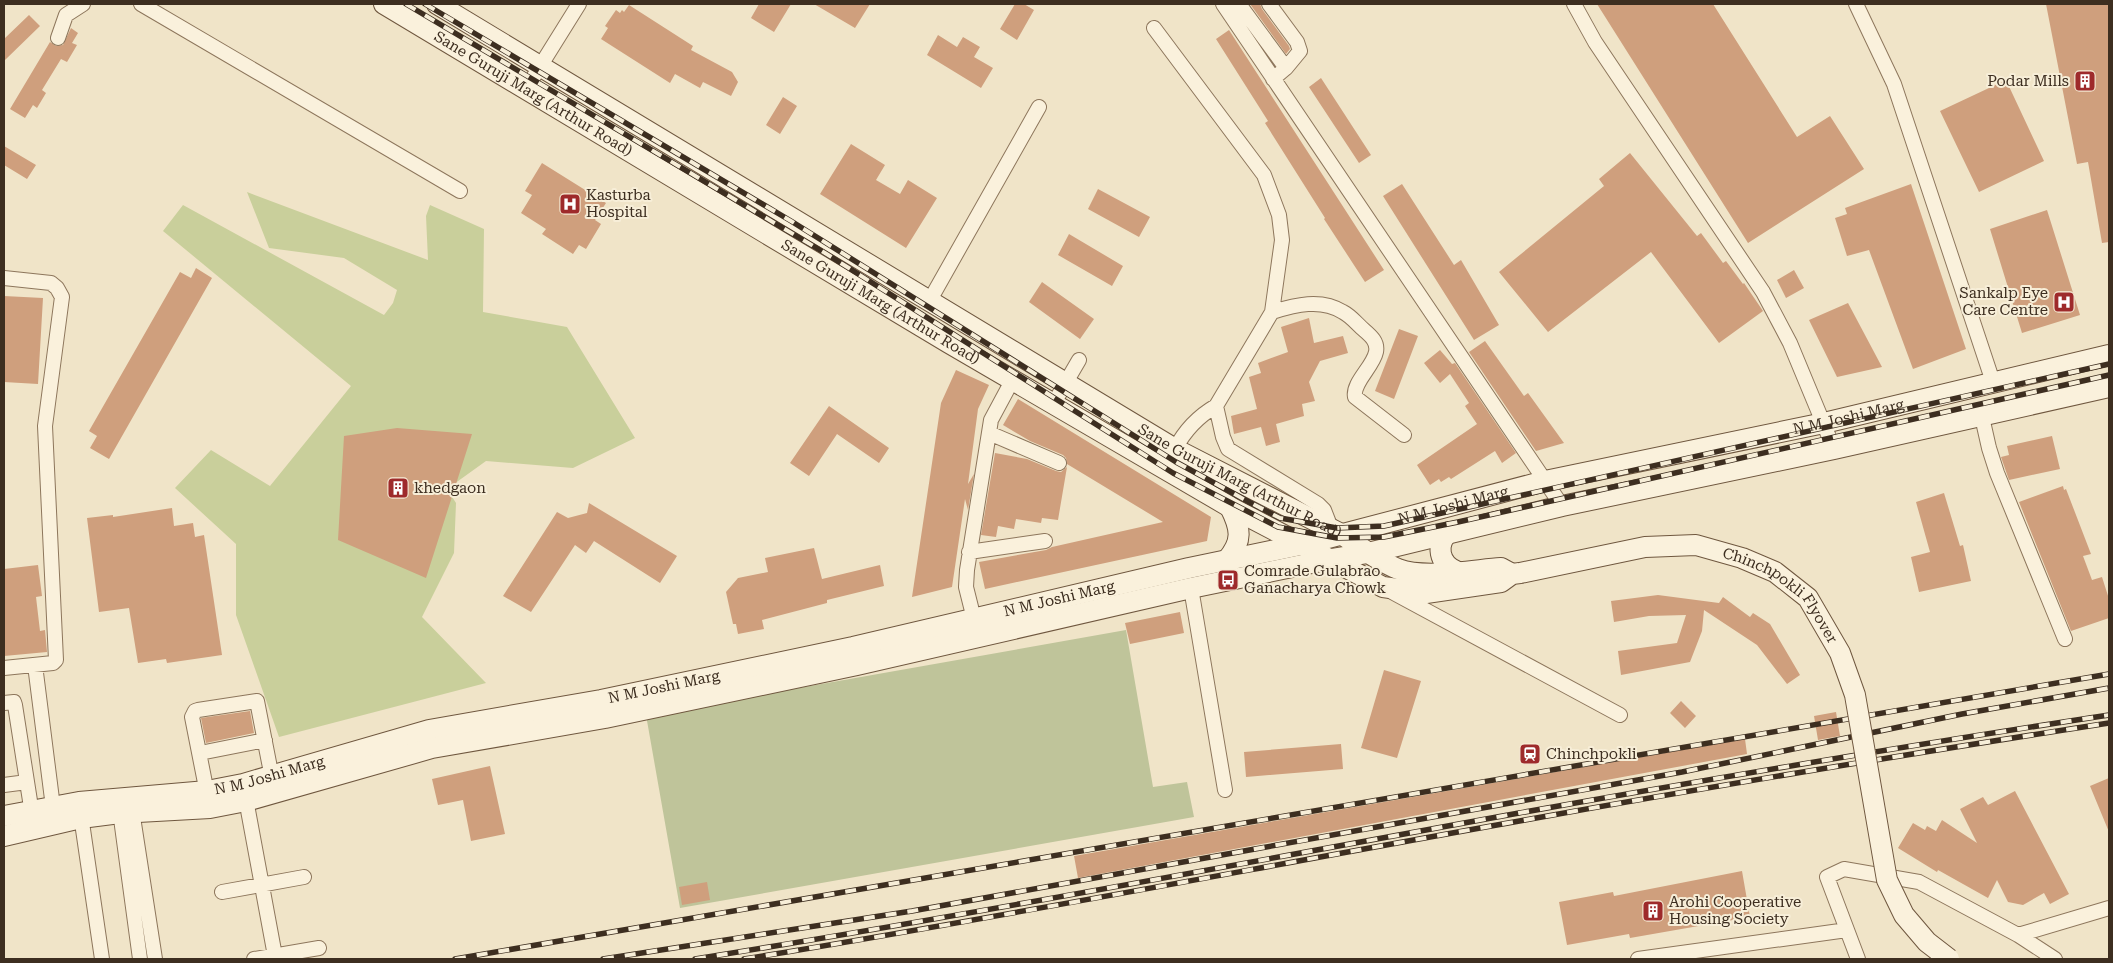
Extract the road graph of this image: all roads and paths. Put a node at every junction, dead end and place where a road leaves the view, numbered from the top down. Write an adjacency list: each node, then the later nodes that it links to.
1 (83, 4): 12 (street)
2 (142, 4): 22 (street)
3 (384, 4): 17 (main road, Sane Guruji Marg (Arthur Road))
4 (579, 4): 13 (street)
5 (1223, 4): 15 (street)
6 (1239, 4): 14 (street)
7 (1269, 4): 14 (street)
8 (1574, 4): 40 (street)
9 (1856, 4): 33 (street)
10 (442, 5): 13 (main road, Sane Guruji Marg (Arthur Road))
11 (1154, 28): 29 (street)
12 (58, 38)
13 (540, 66): 16 (main road, Sane Guruji Marg (Arthur Road)); 17 (street)
14 (1286, 68): 15 (street)
15 (1273, 79): 47 (street)
16 (574, 86): 19 (main road); 20 (main road, Sane Guruji Marg (Arthur Road))
17 (526, 89): 19 (main road, Sane Guruji Marg (Arthur Road))
18 (1039, 107): 27 (street)
19 (561, 110): 21 (main road, Sane Guruji Marg (Arthur Road))
20 (652, 133): 21 (main road); 23 (main road, Sane Guruji Marg (Arthur Road))
21 (639, 157): 24 (main road, Sane Guruji Marg (Arthur Road))
22 (460, 191)
23 (756, 196): 24 (main road); 26 (main road, Sane Guruji Marg (Arthur Road))
24 (744, 220): 28 (main road, Sane Guruji Marg (Arthur Road))
25 (4, 278): 65 (street)
26 (911, 289): 27 (main road, Sane Guruji Marg (Arthur Road)); 28 (main road)
27 (930, 300): 34 (main road, Sane Guruji Marg (Arthur Road))
28 (896, 311): 32 (main road, Sane Guruji Marg (Arthur Road))
29 (1272, 312): 37 (street); 43 (street)
30 (2109, 355): 33 (main road, N M Joshi Marg)
31 (1080, 360): 34 (street)
32 (1013, 379): 36 (main road, Sane Guruji Marg (Arthur Road)); 42 (street)
33 (1993, 382): 40 (main road, N M Joshi Marg)
34 (1066, 384): 36 (street); 38 (main road, Sane Guruji Marg (Arthur Road))
35 (2109, 387): 39 (main road, N M Joshi Marg)
36 (1054, 403): 41 (main road, Sane Guruji Marg (Arthur Road))
37 (1216, 406): 44 (street); 50 (street)
38 (1108, 409): 41 (main road); 44 (main road, Sane Guruji Marg (Arthur Road))
39 (1982, 417): 45 (main road, N M Joshi Marg); 64 (street)
40 (1824, 423): 45 (street); 47 (main road, N M Joshi Marg)
41 (1097, 428): 49 (main road, Sane Guruji Marg (Arthur Road))
42 (989, 433): 46 (street); 54 (street)
43 (1404, 435)
44 (1175, 449): 50 (main road, Sane Guruji Marg (Arthur Road))
45 (1834, 449): 48 (main road, N M Joshi Marg)
46 (1059, 463)
47 (1545, 482): 48 (street); 50 (main road, N M Joshi Marg)
48 (1562, 506): 51 (main road, N M Joshi Marg)
49 (1230, 507): 53 (main road, Sane Guruji Marg (Arthur Road)); 57 (main road)
50 (1337, 531): 53 (main road, N M Joshi Marg); 55 (main road, Sane Guruji Marg (Arthur Road))
51 (1449, 532): 55 (main road, N M Joshi Marg); 58 (main road)
52 (1045, 541): 54 (street)
53 (1305, 544): 56 (main road, Sane Guruji Marg (Arthur Road)); 57 (main road, N M Joshi Marg)
54 (970, 552): 63 (street)
55 (1368, 553): 56 (main road, N M Joshi Marg); 58 (main road, Sane Guruji Marg (Arthur Road))
56 (1331, 559): 60 (main road, N M Joshi Marg); 61 (main road, Sane Guruji Marg (Arthur Road))
57 (1227, 560): 60 (main road); 63 (main road, N M Joshi Marg)
58 (1456, 571): 59 (main road, Sane Guruji Marg (Arthur Road))
59 (1516, 573): 61 (main road, Chinchpokli Flyover); 97 (main road, Chinchpokli Flyover, bridge)
60 (1231, 580): 62 (main road, N M Joshi Marg)
61 (1383, 587): 68 (street)
62 (1191, 588): 63 (main road, N M Joshi Marg); 74 (street)
63 (976, 628): 72 (main road, N M Joshi Marg)
64 (2065, 639)
65 (35, 664): 66 (street); 79 (street)
66 (4, 668)
67 (4, 703): 71 (street)
68 (1620, 715)
69 (265, 740): 70 (street); 70 (street); 72 (street)
70 (200, 753): 76 (street)
71 (27, 782): 73 (street); 81 (street)
72 (273, 784): 75 (main road, N M Joshi Marg)
73 (4, 785)
74 (1225, 790)
75 (245, 792): 76 (main road, N M Joshi Marg); 84 (street)
76 (208, 800): 77 (main road, N M Joshi Marg)
77 (125, 805): 78 (main road, N M Joshi Marg); 92 (street); 93 (street)
78 (80, 810): 79 (main road, N M Joshi Marg); 91 (street)
79 (54, 815): 81 (main road, N M Joshi Marg)
80 (4, 816): 81 (main road, N M Joshi Marg)
81 (33, 819): 82 (main road, N M Joshi Marg)
82 (4, 836)
83 (304, 877): 84 (street)
84 (262, 885): 85 (street); 90 (street)
85 (222, 892)
86 (2109, 908): 88 (street)
87 (1847, 930): 88 (street); 95 (street); 96 (street)
88 (2018, 935): 98 (street)
89 (318, 948): 90 (street)
90 (275, 956): 94 (street)
91 (102, 959)
92 (140, 959)
93 (155, 959)
94 (254, 959)
95 (1638, 959)
96 (1858, 959)
97 (1949, 959)
98 (2055, 959)

